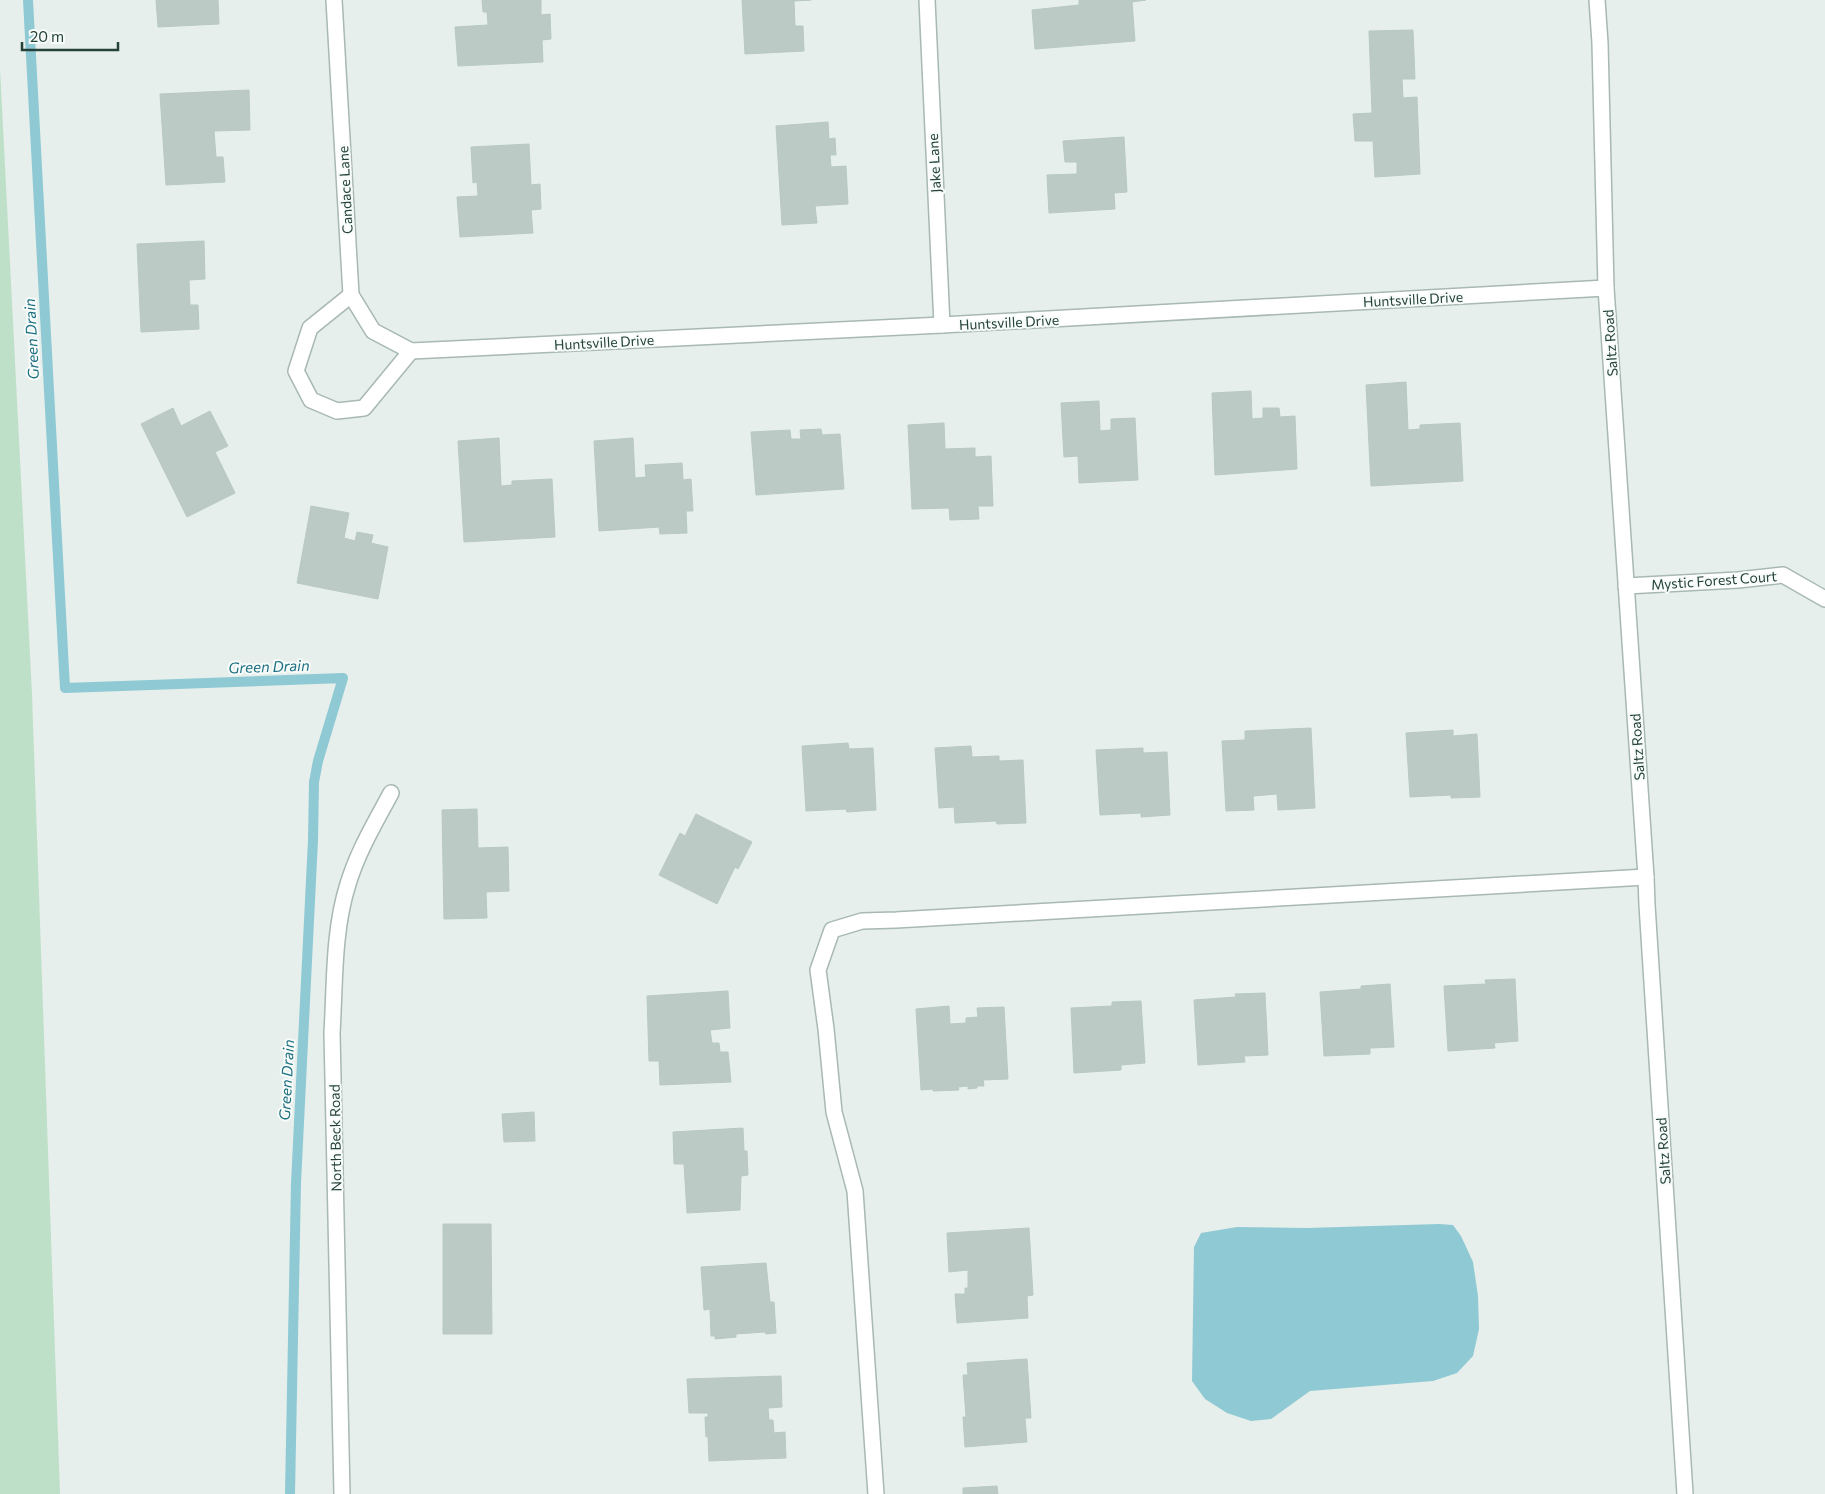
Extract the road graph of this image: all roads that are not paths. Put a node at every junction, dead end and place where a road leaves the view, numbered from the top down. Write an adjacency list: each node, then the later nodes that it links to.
1 (334, 0): 5 (street, Candace Lane)
2 (927, 0): 6 (street, Jake Lane)
3 (1597, 0): 4 (street, Saltz Road)
4 (1606, 288): 6 (street, Huntsville Drive); 8 (street, Saltz Road)
5 (351, 294): 7 (street, Candace Lane); 7 (street)
6 (942, 326): 7 (street, Huntsville Drive)
7 (411, 351)
8 (1626, 586): 9 (street, Mystic Forest Court); 11 (street, Saltz Road)
9 (1825, 599)
10 (391, 793): 12 (street, North Beck Road)
11 (1646, 877): 13 (street); 14 (street, Saltz Road)
12 (342, 1494)
13 (876, 1494)
14 (1685, 1494)

